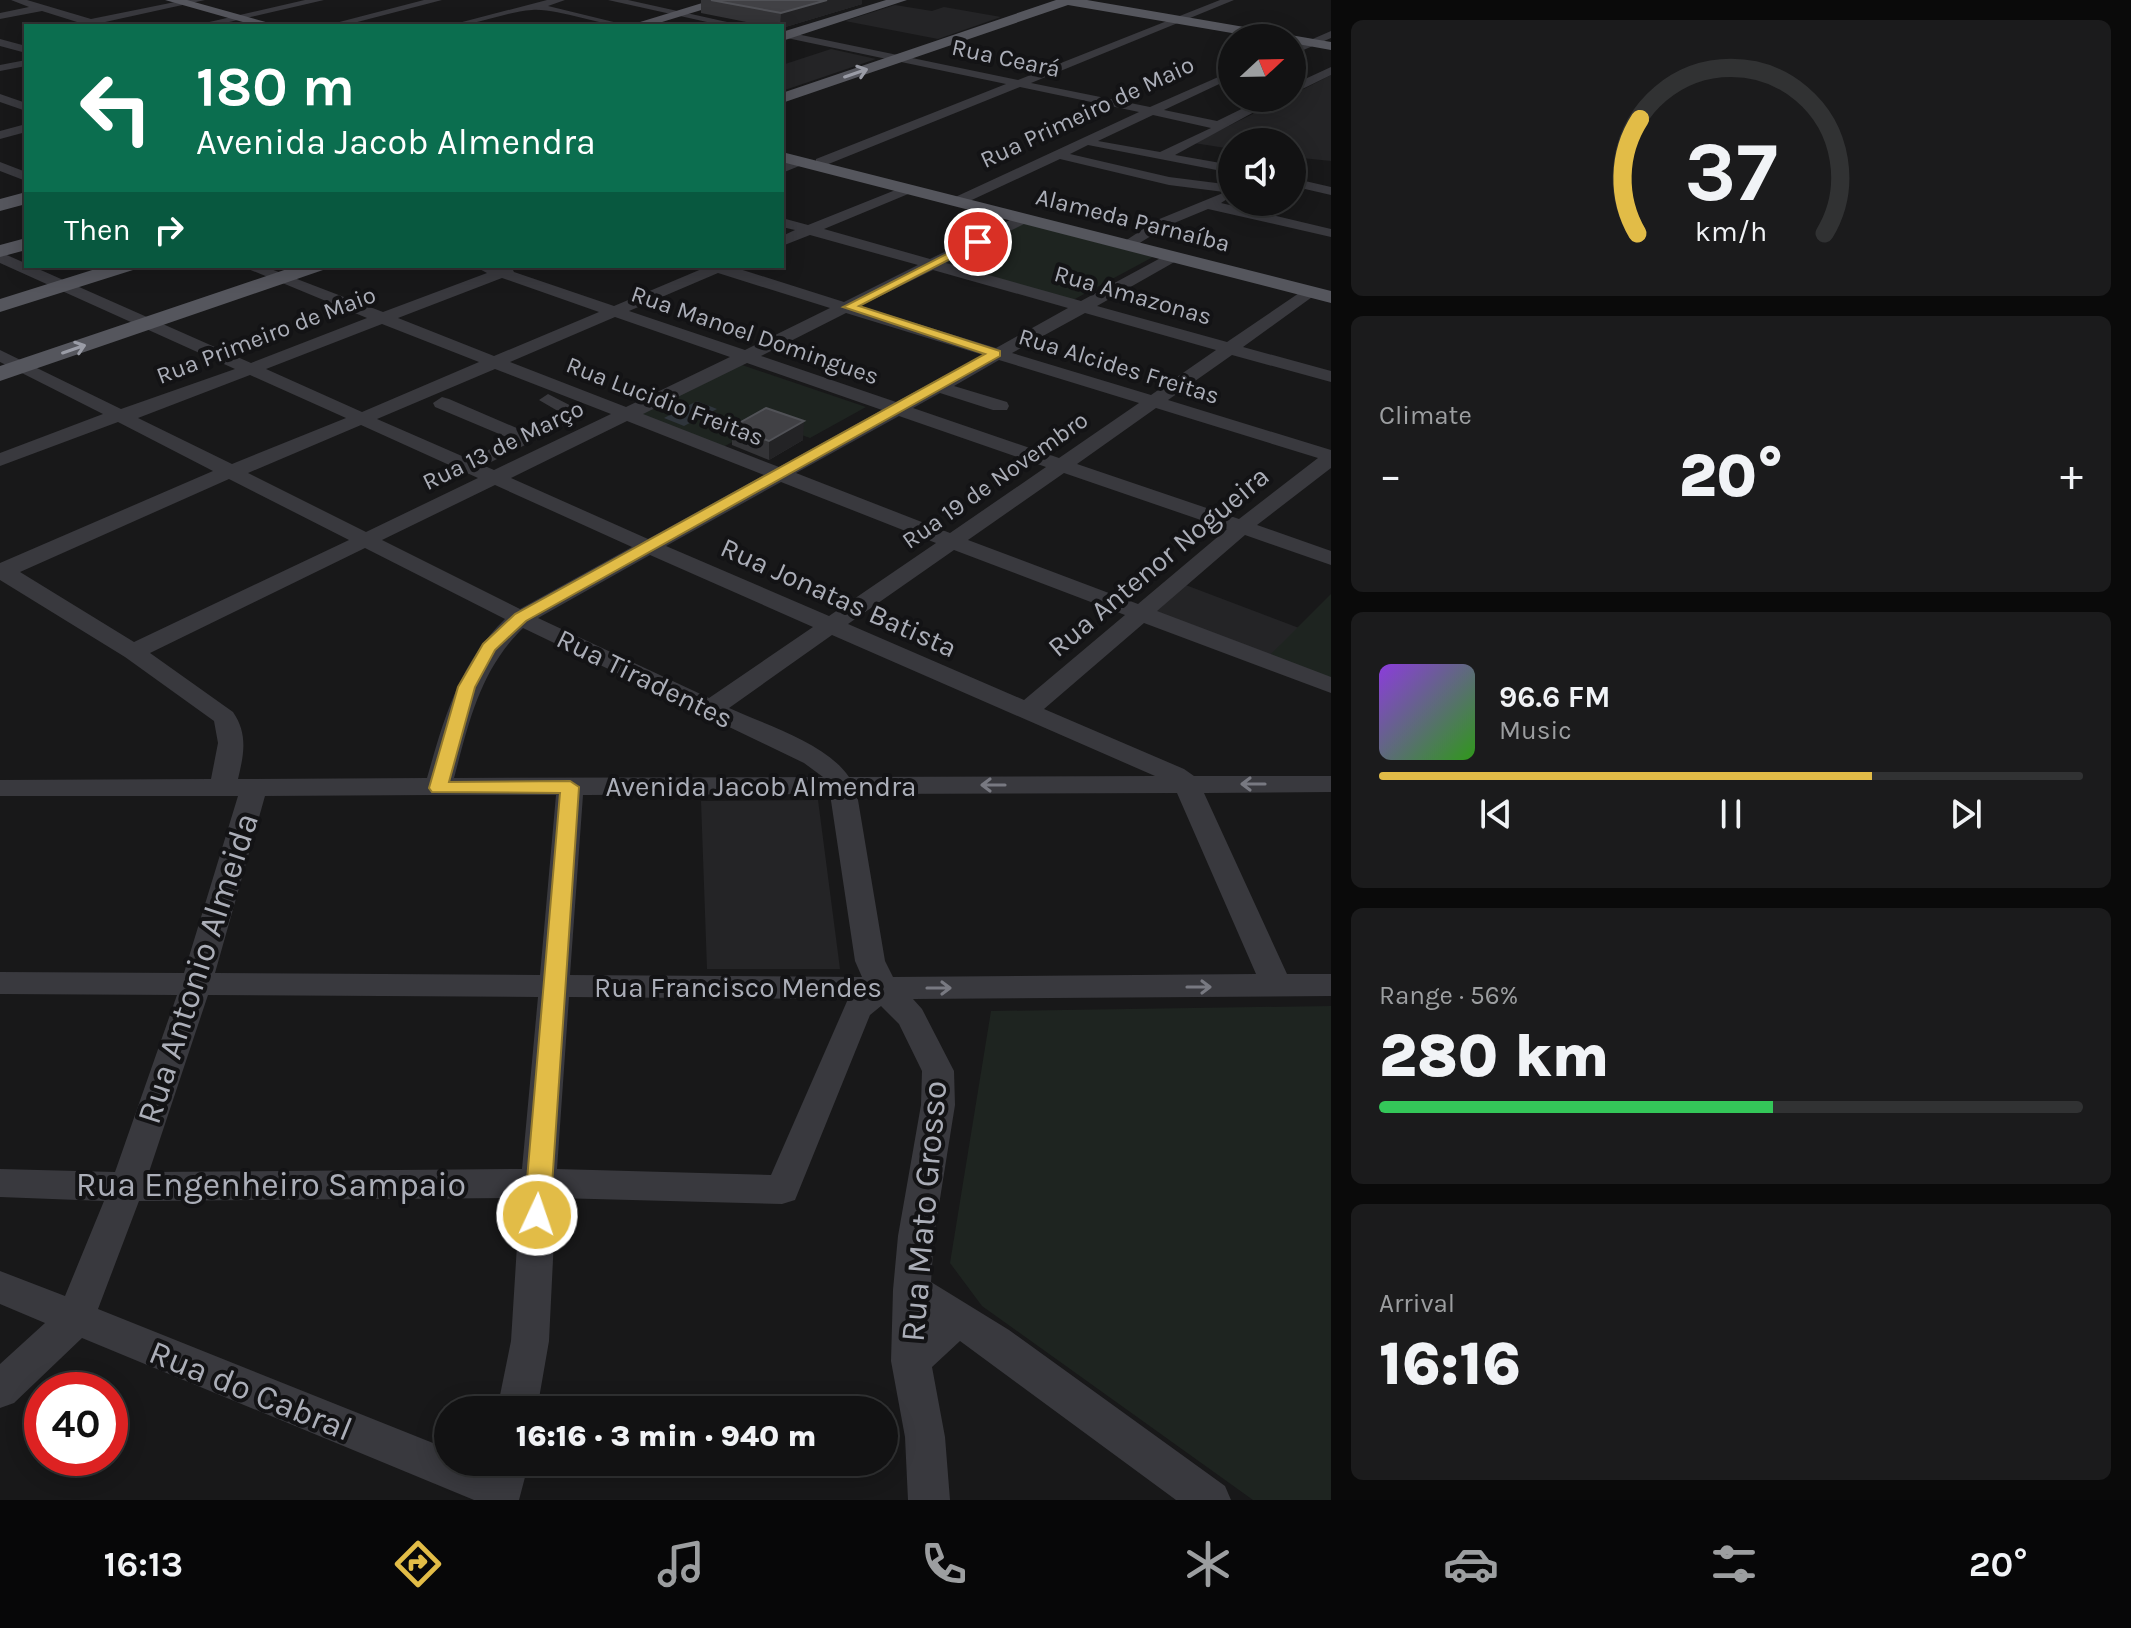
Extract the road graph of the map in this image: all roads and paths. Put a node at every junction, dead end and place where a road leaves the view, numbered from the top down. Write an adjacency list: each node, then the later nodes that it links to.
1 (16, 0): 13 (street)
2 (319, 0): 16 (street)
3 (437, 0): 26 (street)
4 (560, 0): 12 (street)
5 (613, 0): 14 (street)
6 (727, 0): 14 (main road)
7 (900, 0): 35 (main road)
8 (1229, 0): 18 (street)
9 (187, 1): 16 (main road); 19 (street)
10 (1062, 1): 18 (main road); 41 (main road)
11 (67, 3): 13 (street)
12 (535, 6): 17 (street); 28 (street)
13 (42, 8): 15 (street); 19 (street)
14 (679, 14): 29 (main road); 30 (street)
15 (0, 16)
16 (242, 17): 23 (street); 24 (main road); 25 (main road)
17 (486, 18): 20 (street); 27 (street)
18 (1178, 21): 31 (main road); 32 (main road); 47 (street)
19 (91, 22): 21 (street); 22 (street)
20 (510, 23)
21 (81, 24)
22 (98, 24)
23 (207, 24)
24 (266, 24)
25 (275, 24)
26 (337, 24)
27 (460, 24)
28 (616, 24)
29 (642, 24)
30 (730, 24)
31 (1218, 28)
32 (1218, 28)
33 (1331, 31): 36 (street)
34 (24, 35): 37 (street)
35 (784, 36): 41 (street, Rua Ceará)
36 (1306, 40)
37 (0, 41): 40 (street)
38 (1306, 44): 39 (main road)
39 (1331, 47)
40 (24, 49)
41 (899, 59): 47 (street, Rua Ceará); 49 (main road, one-way to 41)
42 (24, 63): 43 (street)
43 (0, 68)
44 (1331, 70): 46 (street)
45 (1218, 81): 52 (street, Rua Primeiro de Maio)
46 (1306, 83)
47 (1021, 84): 57 (street, Rua Ceará); 65 (street)
48 (1218, 86): 52 (street, Rua Primeiro de Maio)
49 (784, 97)
50 (24, 99): 51 (street)
51 (4, 102): 54 (street)
52 (1178, 102): 53 (street); 57 (street, Rua Primeiro de Maio)
53 (1199, 105)
54 (24, 107)
55 (1215, 107): 56 (street)
56 (1218, 107)
57 (1156, 112): 59 (street, Rua Ceará); 62 (street, Rua Primeiro de Maio); 75 (street, Rua Primeiro de Maio)
58 (1244, 112): 59 (street)
59 (1221, 126): 63 (street)
60 (24, 129): 61 (street)
61 (0, 135)
62 (1094, 144): 63 (street); 64 (street, Rua Primeiro de Maio)
63 (1164, 155): 67 (street)
64 (1065, 157): 71 (street); 75 (street, Rua Primeiro de Maio)
65 (792, 161): 70 (main road, Alameda Parnaíba); 75 (main road, Alameda Parnaíba)
66 (0, 166): 68 (street)
67 (1218, 166)
68 (24, 176)
69 (1306, 185): 72 (street)
70 (903, 188): 75 (main road, Alameda Parnaíba); 80 (street)
71 (1218, 188)
72 (1331, 191)
73 (1218, 198): 76 (street)
74 (24, 199): 77 (main road)
75 (966, 202): 78 (main road, Alameda Parnaíba); 84 (main road)
76 (1207, 204): 82 (street); 84 (street)
77 (0, 205)
78 (1023, 219): 87 (main road, Alameda Parnaíba); 88 (street, Rua 13 de Março)
79 (784, 223): 80 (street, Rua Amazonas)
80 (804, 228): 81 (street); 83 (street); 88 (street, Rua Amazonas)
81 (784, 233)
82 (1331, 233)
83 (784, 240)
84 (1133, 241): 99 (main road)
85 (24, 245): 86 (main road)
86 (0, 254): 89 (street, Rua Jonatas Batista)
87 (1173, 257): 99 (main road, Alameda Parnaíba); 101 (street)
88 (932, 264): 101 (street, Rua Amazonas); 102 (street, Rua 13 de Março)
89 (24, 266)
90 (27, 268): 98 (street, Rua Jonatas Batista)
91 (120, 268): 98 (main road)
92 (254, 268): 97 (street, Rua Lucidio Freitas)
93 (310, 268): 97 (main road)
94 (499, 268): 103 (street, Rua Manoel Domingues); 104 (street, Rua Primeiro de Maio)
95 (709, 268): 103 (street)
96 (721, 268): 102 (street, Rua Alcides Freitas)
97 (280, 278): 104 (street, Rua Lucidio Freitas); 105 (main road)
98 (62, 286): 100 (main road); 105 (street, Rua Jonatas Batista)
99 (1325, 290): 106 (street, Rua 19 de Novembro)
100 (0, 306)
101 (1085, 306): 106 (street, Rua Amazonas); 107 (street)
102 (849, 307): 107 (street, Rua Alcides Freitas); 109 (street, Rua 13 de Março)
103 (610, 311): 109 (street, Rua Manoel Domingues); 110 (street)
104 (378, 317): 110 (street, Rua Lucidio Freitas); 112 (street, Rua Primeiro de Maio)
105 (148, 323): 111 (main road, one-way to 105); 112 (street, Rua Jonatas Batista)
106 (1230, 348): 114 (street, Rua Amazonas); 116 (street, Rua 19 de Novembro)
107 (996, 353): 115 (street); 116 (street, Rua Alcides Freitas)
108 (0, 355): 111 (street, Rua Tiradentes)
109 (745, 357): 119 (street, Rua Manoel Domingues); 120 (street, Rua 13 de Março)
110 (485, 364): 120 (street, Rua Lucidio Freitas); 122 (street); 123 (street)
111 (22, 366): 113 (main road); 121 (street, Rua Tiradentes)
112 (245, 367): 121 (street, Rua Primeiro de Maio); 122 (street, Rua Jonatas Batista)
113 (0, 374)
114 (1331, 377)
115 (936, 386): 118 (street); 119 (street)
116 (1154, 402): 124 (street, Rua Alcides Freitas); 126 (street, Rua 19 de Novembro)
117 (442, 403): 123 (street)
118 (1000, 406)
119 (896, 408): 126 (street, Rua Manoel Domingues); 129 (street)
120 (628, 414): 127 (street, Rua 13 de Março); 129 (street, Rua Lucidio Freitas)
121 (119, 415): 125 (street, Rua Primeiro de Maio); 128 (street, Rua Tiradentes)
122 (358, 416): 127 (street, Rua Jonatas Batista); 128 (street)
123 (527, 439): 127 (street)
124 (1331, 457): 130 (street, Rua Antenor Nogueira)
125 (0, 460)
126 (1064, 463): 130 (street, Rua Manoel Domingues); 132 (street, Rua 19 de Novembro)
127 (493, 468): 131 (street, Rua 13 de Março); 133 (street, Rua Jonatas Batista)
128 (229, 471): 131 (street, Rua Tiradentes); 135 (street)
129 (780, 473): 132 (street, Rua Lucidio Freitas); 133 (street)
130 (1242, 527): 134 (street, Rua Manoel Domingues); 136 (street, Rua Antenor Nogueira)
131 (367, 539): 137 (street, Rua Tiradentes); 139 (street, Rua 13 de Março)
132 (951, 541): 136 (street, Rua Lucidio Freitas); 138 (street, Rua 19 de Novembro)
133 (649, 547): 137 (street); 138 (street, Rua Jonatas Batista)
134 (1331, 558)
135 (1, 571): 139 (street, Rua Antonio Almeida)
136 (1141, 613): 140 (street, Rua Lucidio Freitas); 142 (street, Rua Antenor Nogueira)
137 (520, 618): 141 (street, Rua Tiradentes); 148 (street)
138 (829, 626): 141 (street, Rua 19 de Novembro); 142 (street, Rua Jonatas Batista)
139 (133, 652): 149 (street, Rua Antonio Almeida)
140 (1331, 686)
141 (709, 710): 145 (street, Rua Tiradentes)
142 (1025, 712): 143 (street, Rua Jonatas Batista)
143 (1187, 784): 144 (street, Avenida Jacob Almendra, one-way to 143); 145 (street, Avenida Jacob Almendra, one-way to 145); 155 (street)
144 (1331, 784)
145 (842, 786): 146 (street, Avenida Jacob Almendra); 154 (street)
146 (570, 787): 148 (street, Avenida Jacob Almendra); 153 (street)
147 (0, 788): 149 (street, Avenida Jacob Almendra)
148 (438, 788): 149 (street, Avenida Jacob Almendra)
149 (238, 789): 151 (street, Rua Antonio Almeida)
150 (0, 983): 151 (street, Rua Francisco Mendes)
151 (196, 984): 153 (street, Rua Francisco Mendes); 158 (street, Rua Antonio Almeida)
152 (1331, 985): 155 (street, Rua Francisco Mendes)
153 (554, 987): 154 (street, Rua Francisco Mendes); 157 (street)
154 (882, 987): 155 (street, Rua Francisco Mendes, one-way to 155); 157 (street, Rua Engenheiro Sampaio); 160 (street, Rua Mato Grosso)
155 (1277, 987)
156 (0, 1183): 158 (street, Rua Engenheiro Sampaio)
157 (539, 1183): 158 (street, Rua Engenheiro Sampaio); 165 (street)
158 (127, 1187): 161 (street, Rua Antonio Almeida)
159 (0, 1287): 161 (street, Rua do Cabral)
160 (912, 1290): 162 (street); 163 (street, Rua Mato Grosso)
161 (75, 1319): 164 (street, Rua Antonio Almeida); 166 (street, Rua do Cabral)
162 (962, 1319): 163 (street); 168 (street)
163 (911, 1361): 167 (street, Rua Mato Grosso)
164 (0, 1390)
165 (520, 1396)
166 (503, 1484)
167 (929, 1500)
168 (1210, 1500)

